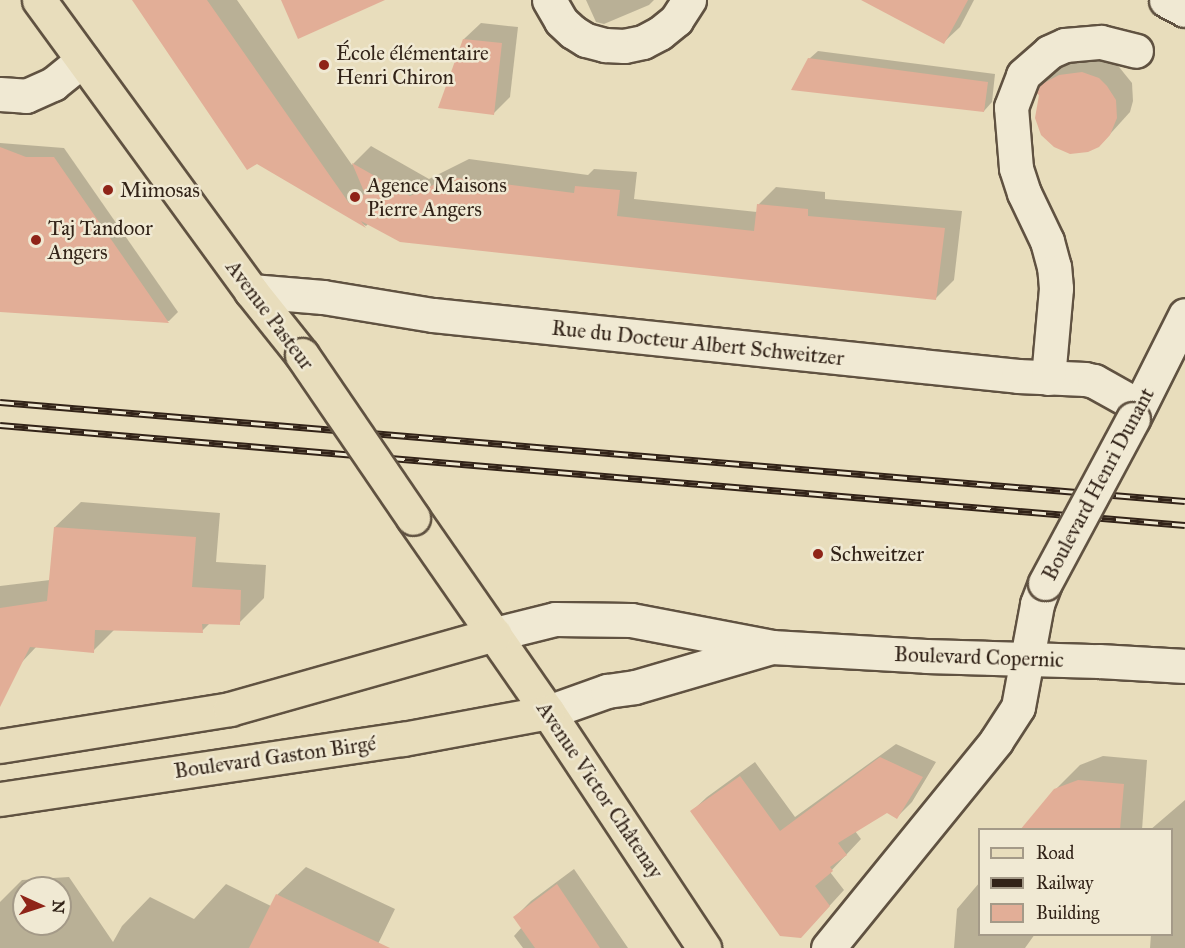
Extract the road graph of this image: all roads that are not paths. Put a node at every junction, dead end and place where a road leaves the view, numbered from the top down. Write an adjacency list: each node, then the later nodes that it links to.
1 (39, 0): 7 (main road, Avenue Pasteur)
2 (549, 0): 3 (street)
3 (689, 0)
4 (1166, 0): 5 (street)
5 (1185, 10)
6 (1136, 51): 11 (street)
7 (83, 60): 8 (street); 9 (main road, Avenue Pasteur)
8 (0, 94)
9 (251, 291): 11 (street, Rue du Docteur Albert Schweitzer); 13 (main road, Avenue Pasteur, bridge)
10 (1185, 315): 12 (street, Boulevard Henri Dunant)
11 (1048, 378): 12 (street, Rue du Docteur Albert Schweitzer)
12 (1136, 412): 15 (street, Boulevard Henri Dunant, bridge)
13 (495, 634): 14 (street, Boulevard Copernic); 17 (main road, Avenue Victor Châtenay); 18 (main road)
14 (772, 647): 15 (street, Boulevard Copernic); 17 (street, Boulevard Copernic)
15 (1028, 658): 16 (street, Boulevard Copernic); 21 (street, Boulevard Henri Dunant)
16 (1185, 666)
17 (548, 712): 19 (main road, Boulevard Gaston Birgé); 20 (main road, Avenue Victor Châtenay)
18 (0, 746)
19 (0, 799)
20 (704, 948)
21 (828, 948)

